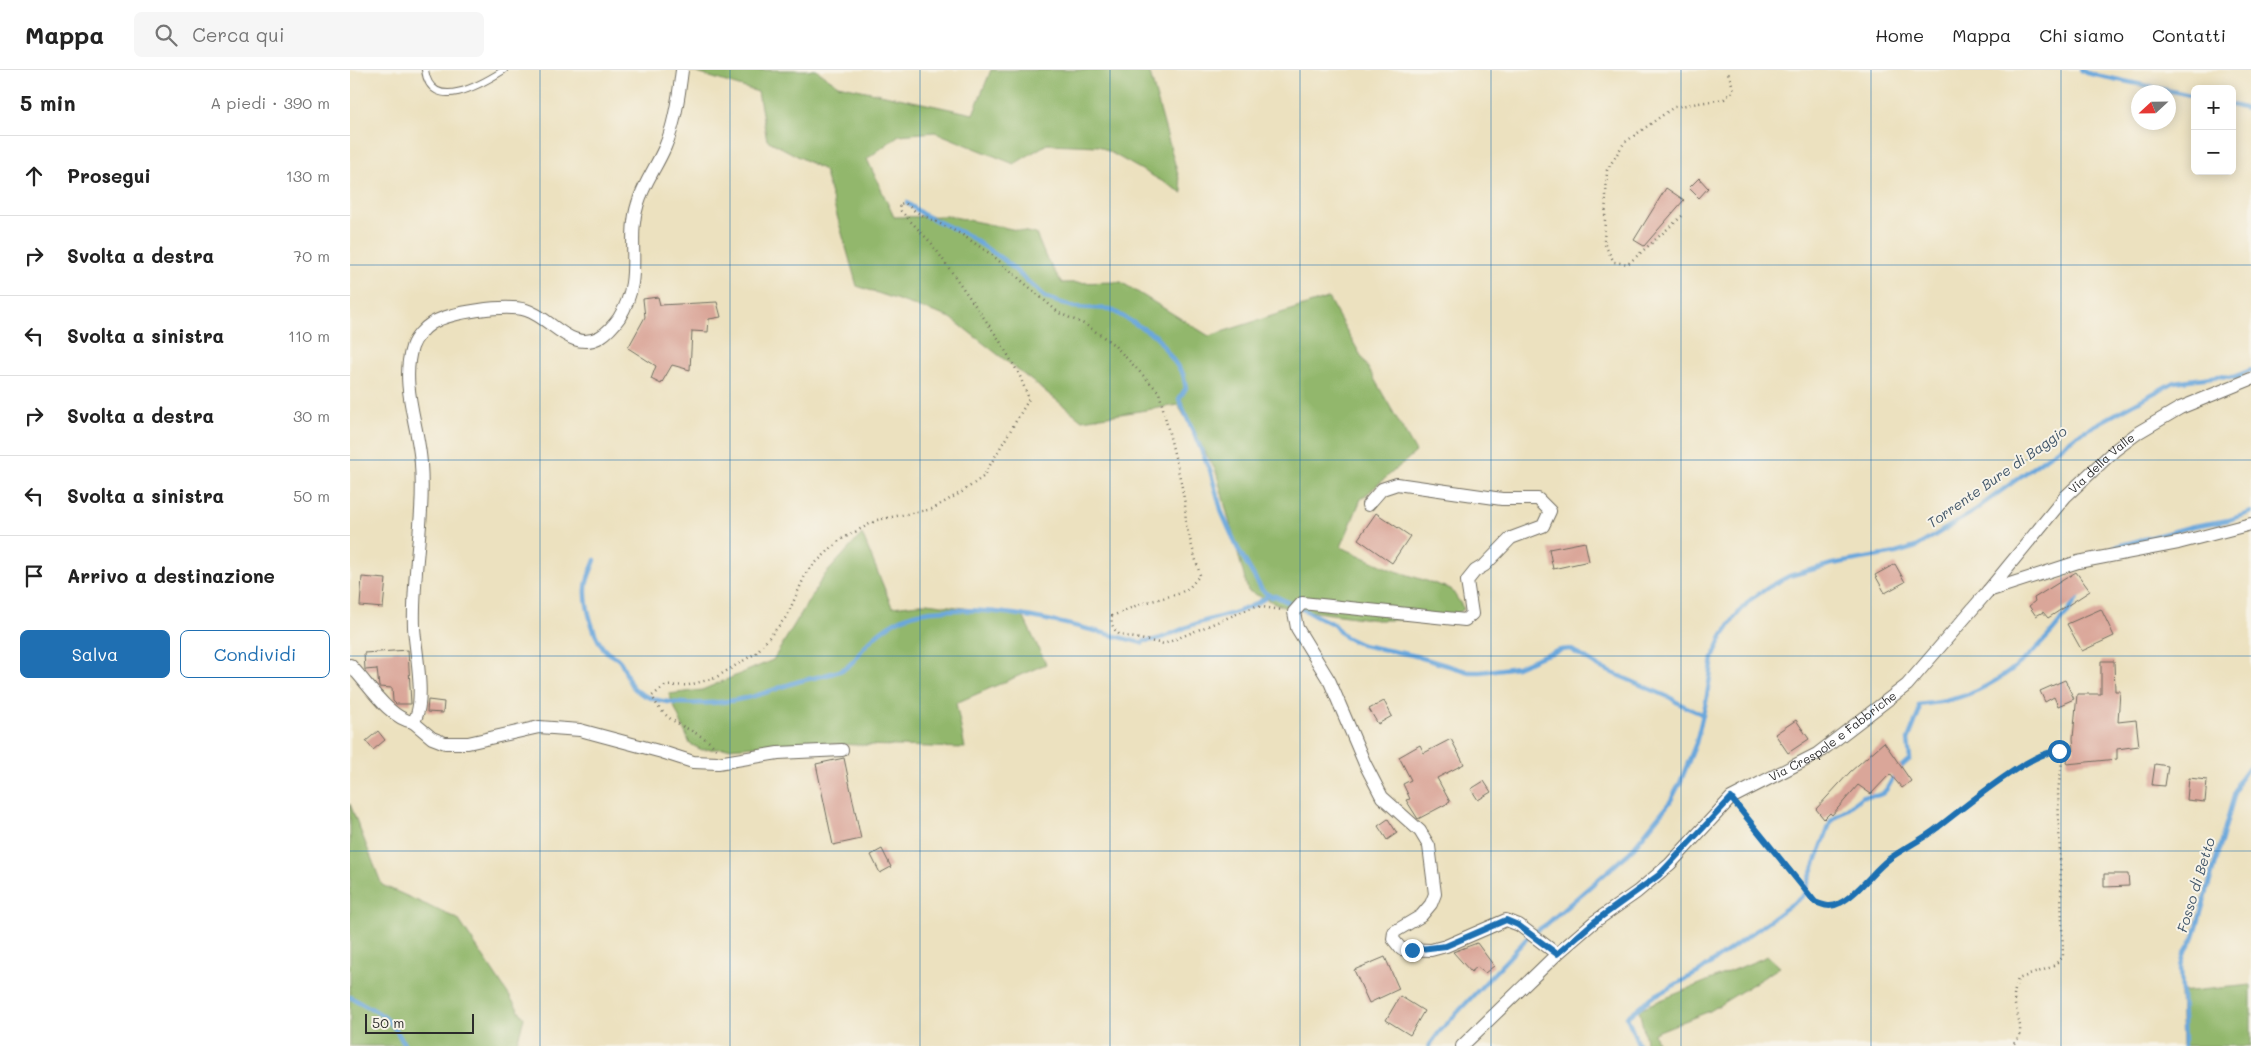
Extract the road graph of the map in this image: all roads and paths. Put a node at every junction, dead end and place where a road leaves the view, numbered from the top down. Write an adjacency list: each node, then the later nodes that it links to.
1 (425, 70): 2 (lane)
2 (504, 70)
3 (682, 70): 12 (street)
4 (1727, 70): 5 (path)
5 (1682, 216)
6 (2251, 380): 9 (street, Via della Valle)
7 (1368, 505): 10 (street)
8 (2251, 524): 9 (street)
9 (1988, 591): 15 (street, Via Crespole e Fabbriche)
10 (1294, 612): 14 (path); 16 (street)
11 (350, 666): 12 (street)
12 (413, 722): 14 (street)
13 (842, 750): 14 (street)
14 (718, 763)
15 (1731, 798): 16 (street, Via Crespole e Fabbriche); 18 (path)
16 (1553, 951): 17 (street, Via Crespole e Fabbriche)
17 (1462, 1046)
18 (2012, 1046)

